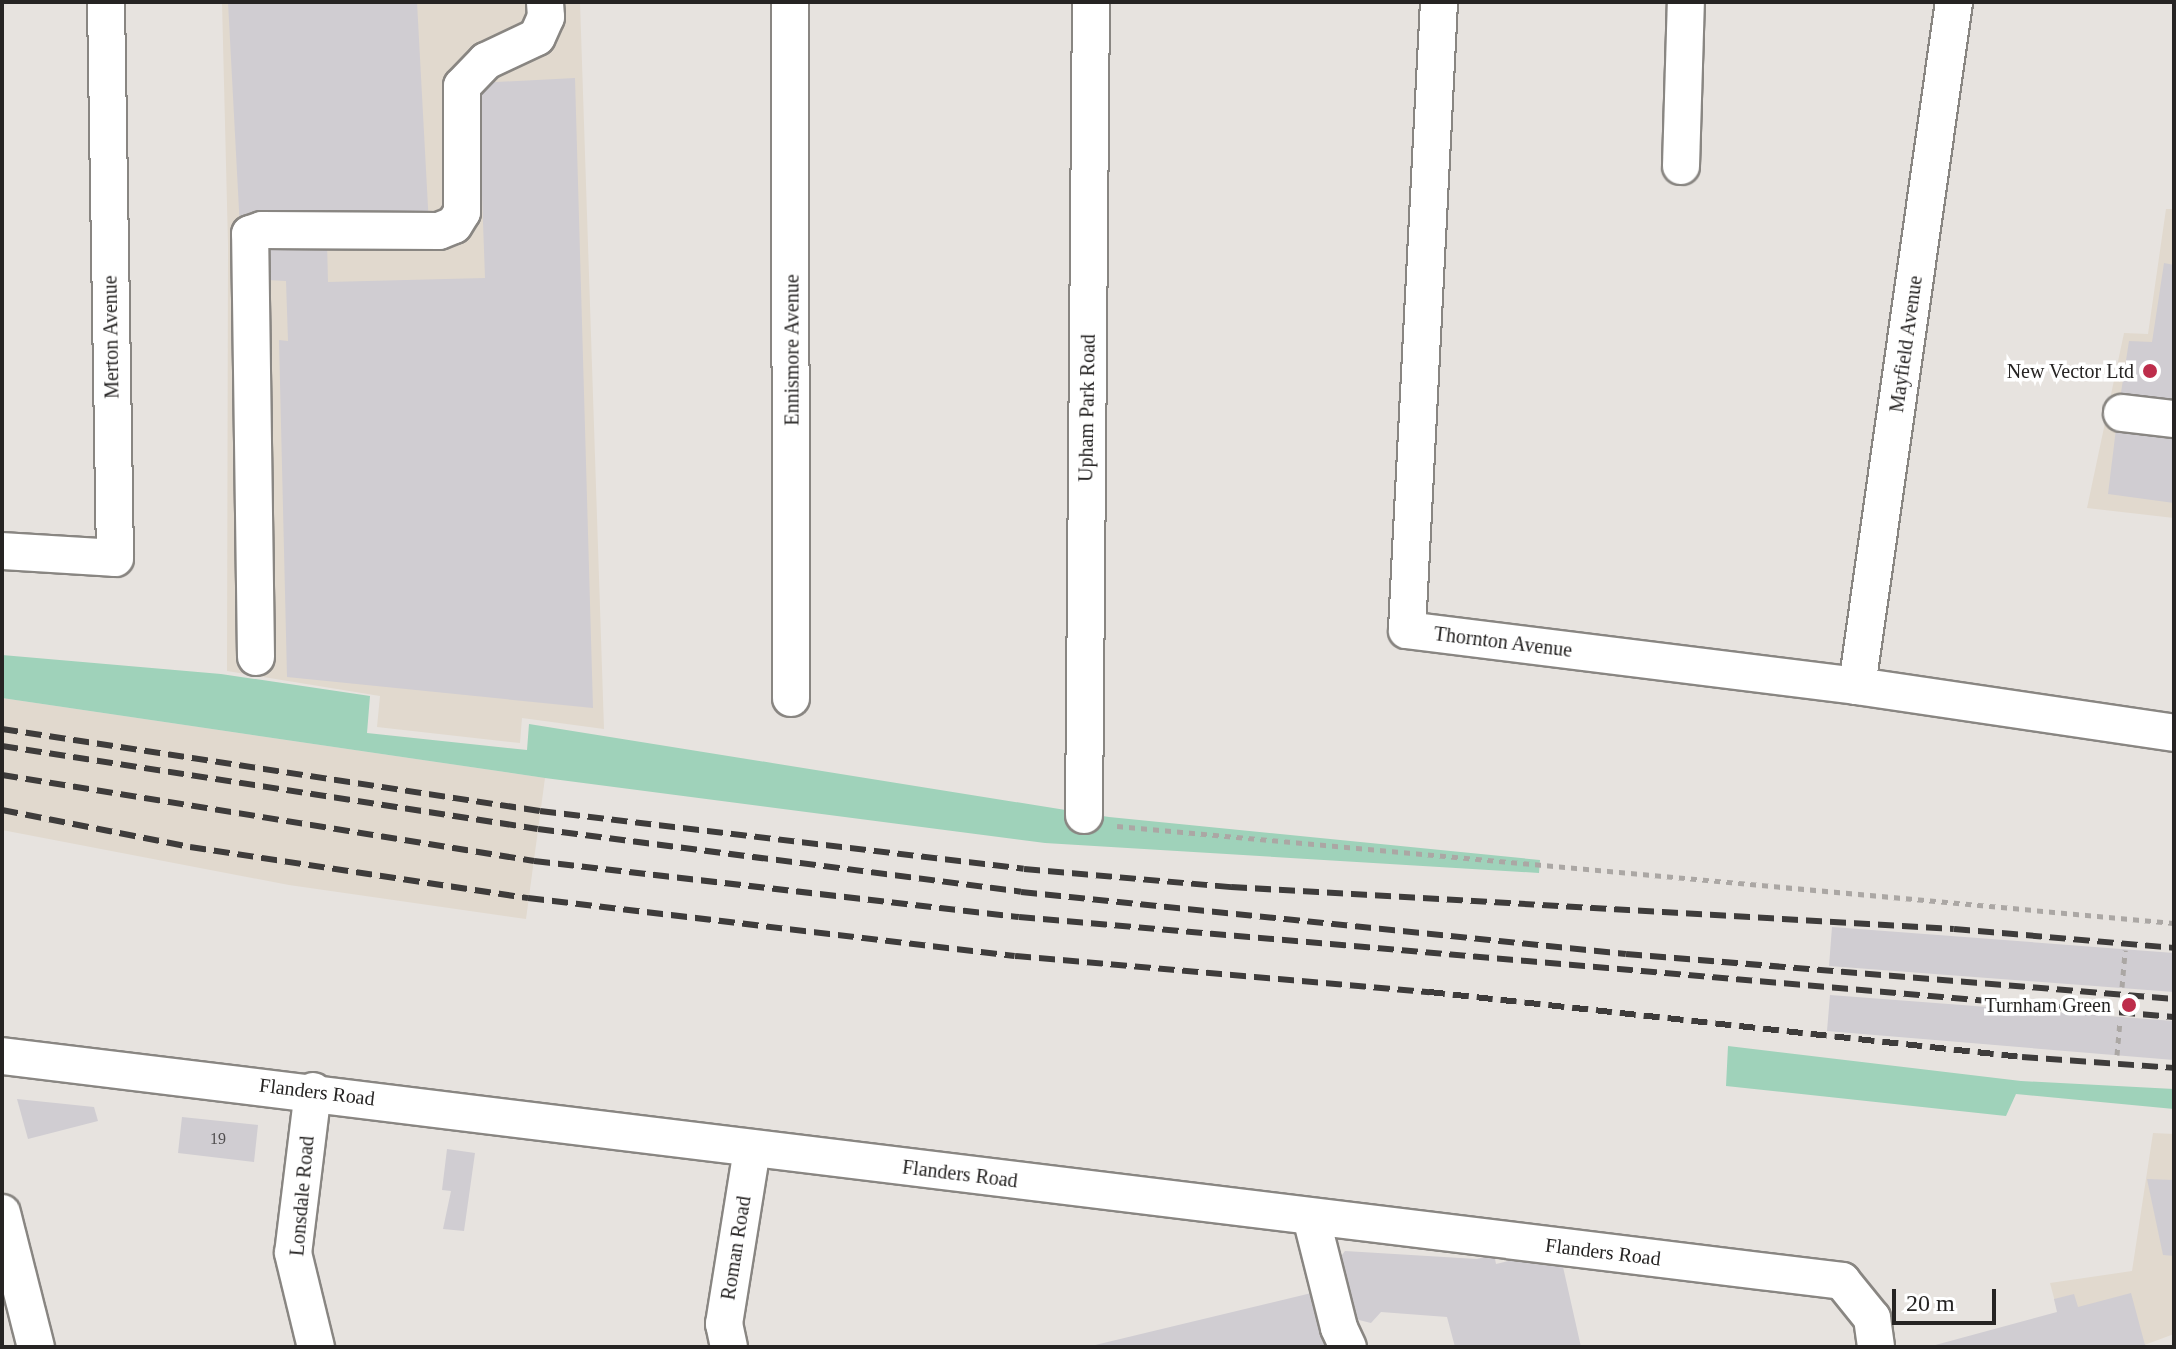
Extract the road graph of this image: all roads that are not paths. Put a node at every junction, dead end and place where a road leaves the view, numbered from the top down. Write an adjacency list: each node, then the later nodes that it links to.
1 (106, 2): 11 (street, Merton Avenue)
2 (545, 2): 12 (street)
3 (790, 2): 14 (street, Ennismore Avenue)
4 (1091, 2): 16 (street, Upham Park Road)
5 (1439, 2): 13 (street, Thornton Avenue)
6 (1686, 2): 8 (street)
7 (1954, 2): 13 (street, Mayfield Avenue)
8 (1681, 166)
9 (2122, 413): 10 (street)
10 (2174, 419)
11 (2, 551)
12 (256, 657)
13 (1857, 686): 15 (street, Thornton Avenue)
14 (791, 698)
15 (2174, 733)
16 (1084, 815)
17 (2, 1056): 18 (street, Flanders Road)
18 (313, 1091): 19 (street, Flanders Road); 23 (street, Lonsdale Road)
19 (752, 1149): 21 (street, Flanders Road); 24 (street, Roman Road)
20 (2, 1213): 22 (street)
21 (1311, 1217): 25 (street); 26 (street, Flanders Road)
22 (36, 1347)
23 (316, 1347)
24 (729, 1347)
25 (1348, 1347)
26 (1876, 1347)

